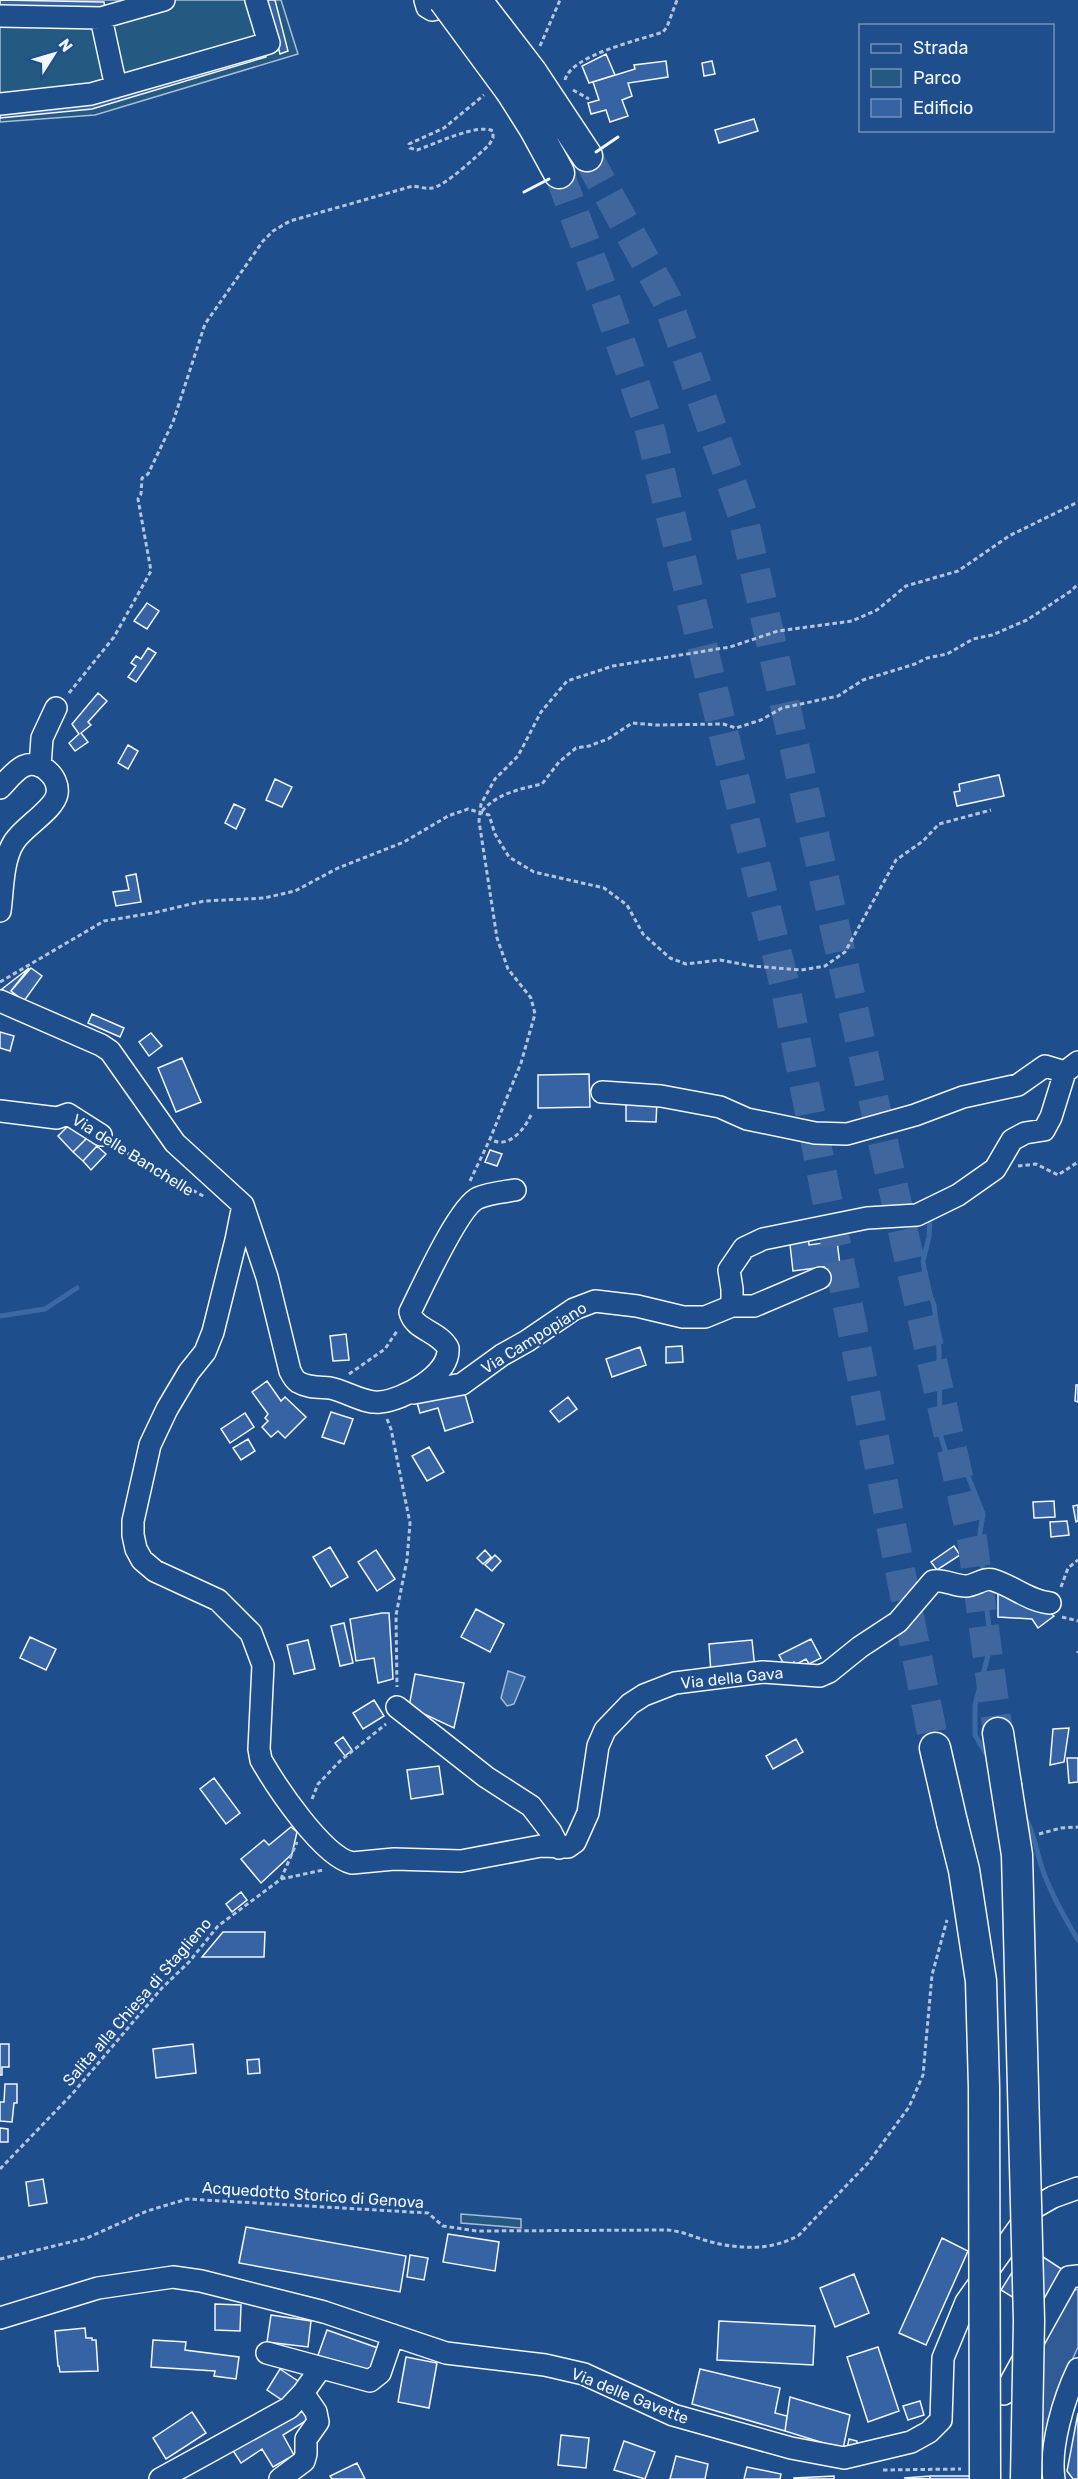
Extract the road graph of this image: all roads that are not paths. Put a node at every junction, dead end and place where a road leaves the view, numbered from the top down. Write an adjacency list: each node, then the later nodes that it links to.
1 (164, 0): 7 (street)
2 (256, 0): 9 (street)
3 (425, 0): 4 (street)
4 (446, 0): 8 (highway, bridge)
5 (476, 0): 8 (highway, bridge)
6 (0, 16): 7 (street)
7 (101, 18): 9 (street)
8 (510, 86): 11 (highway); 12 (highway)
9 (116, 87): 10 (street)
10 (0, 104)
11 (587, 156)
12 (559, 173)
13 (56, 708): 14 (street)
14 (40, 766): 15 (street); 16 (street)
15 (0, 788)
16 (0, 911)
17 (0, 1001): 23 (street, Via delle Banchelle)
18 (1071, 1067): 19 (street); 25 (street)
19 (602, 1092)
20 (0, 1111): 21 (street, Via delle Banchelle)
21 (101, 1135)
22 (515, 1190): 26 (street, Via Campopiano)
23 (237, 1200): 27 (street, Via delle Banchelle); 32 (street)
24 (820, 1278): 25 (street, Via Campopiano)
25 (732, 1306): 26 (street, Via Campopiano)
26 (408, 1395): 27 (street, Via Campopiano)
27 (378, 1402)
28 (1050, 1603): 32 (street, Via della Gava)
29 (397, 1707): 32 (street)
30 (999, 1733): 45 (highway, bridge)
31 (934, 1748): 44 (highway, bridge)
32 (559, 1848)
33 (1078, 2188): 36 (street, Via delle Gavette)
34 (1078, 2276): 41 (street)
35 (0, 2318): 36 (street, Via delle Gavette)
36 (393, 2335): 38 (street)
37 (267, 2353): 38 (street)
38 (320, 2368): 40 (street)
39 (1078, 2369): 46 (street)
40 (303, 2393): 42 (street); 43 (street)
41 (1004, 2394)
42 (160, 2479)
43 (280, 2479)
44 (985, 2479)
45 (1026, 2479)
46 (1054, 2479)

